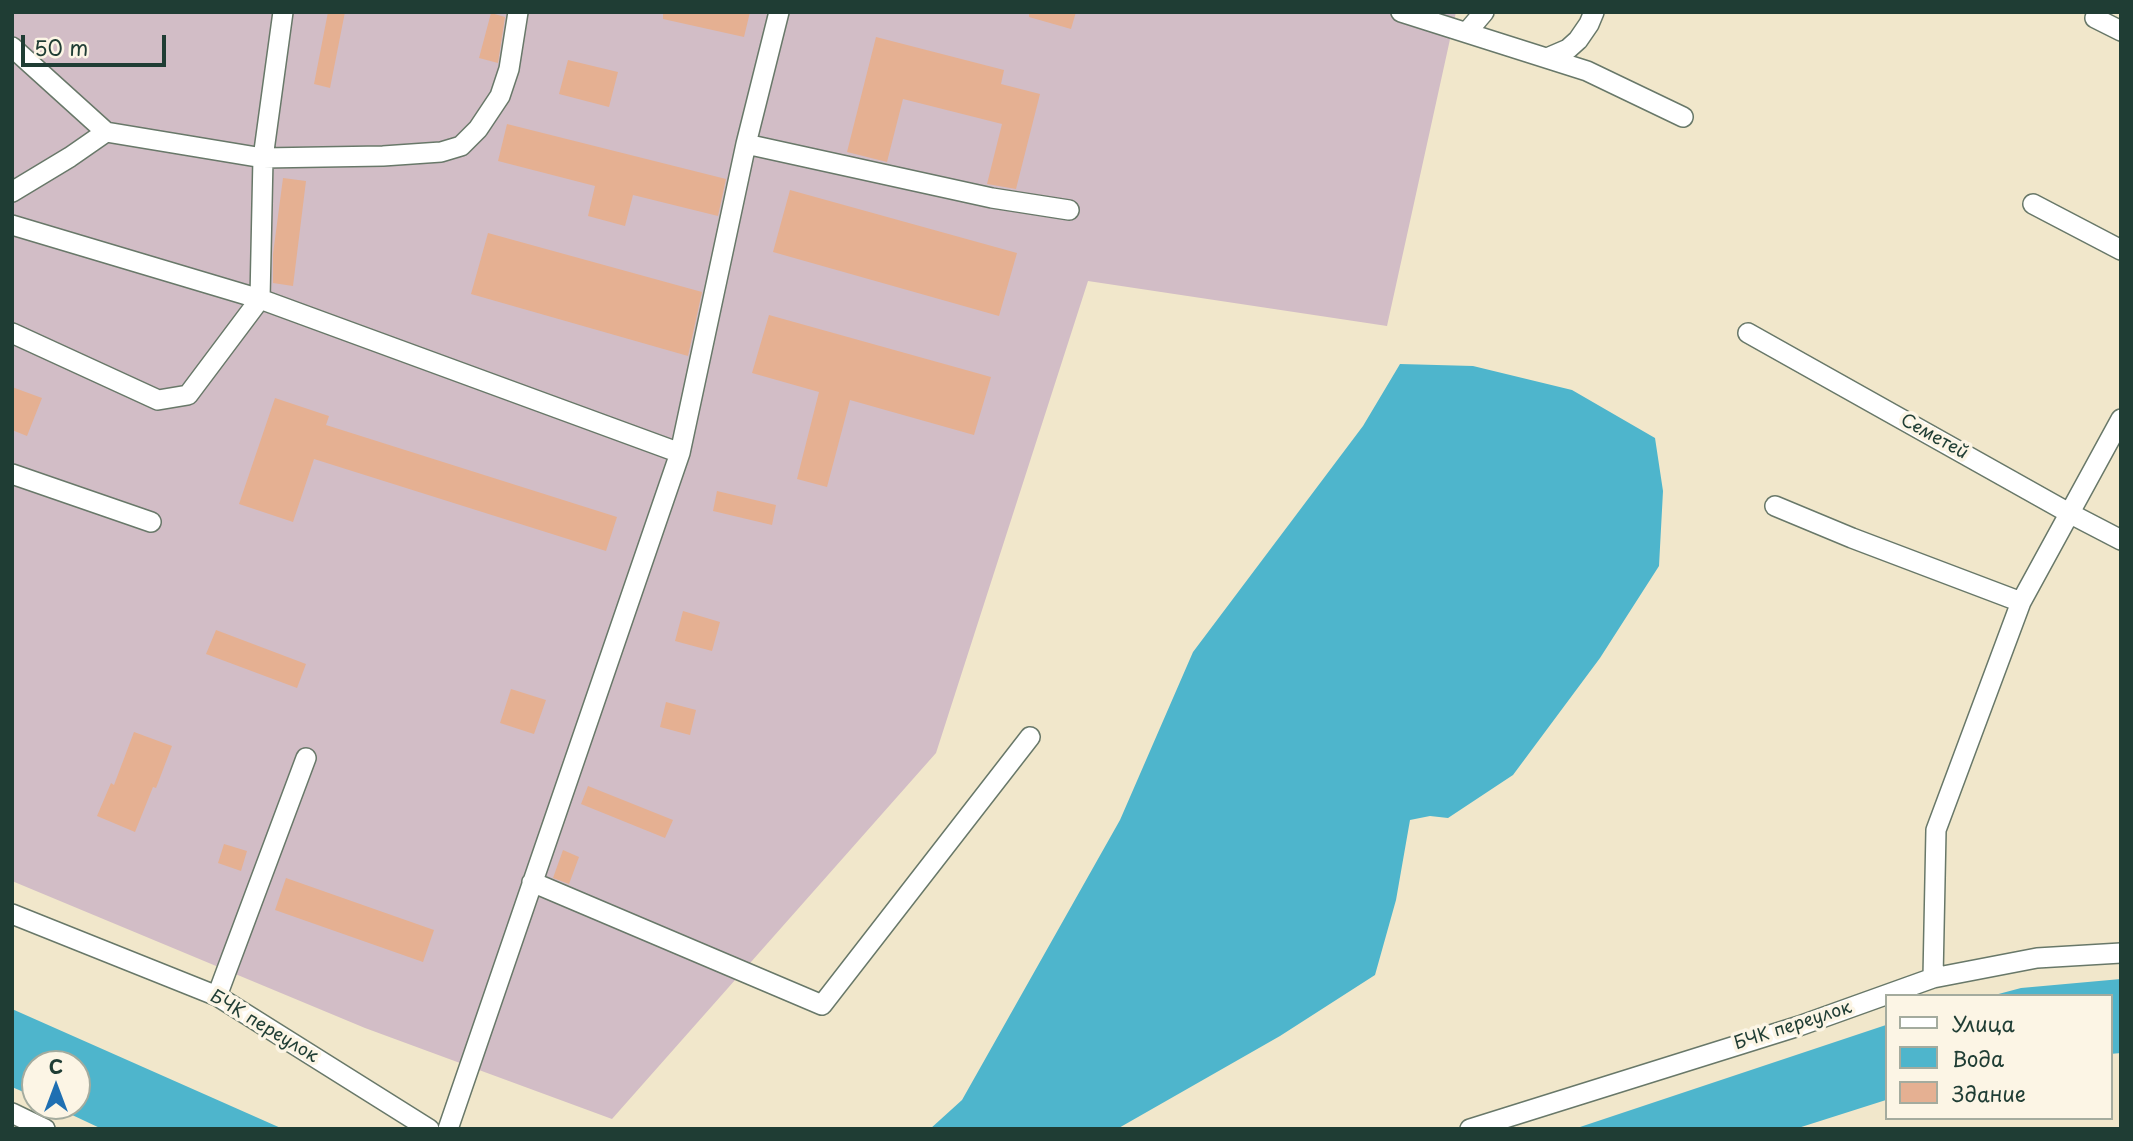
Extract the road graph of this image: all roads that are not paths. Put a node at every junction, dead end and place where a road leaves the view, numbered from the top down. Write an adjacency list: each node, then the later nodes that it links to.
1 (283, 12): 15 (street)
2 (518, 12): 15 (street)
3 (779, 12): 14 (street)
4 (1401, 12): 8 (street)
5 (1484, 12): 8 (street)
6 (1594, 12): 11 (street)
7 (2095, 18): 9 (street)
8 (1467, 32): 11 (street)
9 (2121, 32)
10 (12, 47): 13 (street)
11 (1547, 58): 12 (street)
12 (1683, 117)
13 (106, 132): 15 (street); 16 (street)
14 (746, 144): 18 (street); 25 (street)
15 (263, 158): 21 (street)
16 (12, 192)
17 (2032, 204): 20 (street)
18 (1069, 210)
19 (12, 225): 21 (street)
20 (2121, 250)
21 (260, 299): 22 (street); 25 (street)
22 (12, 333)
23 (1748, 333): 28 (street, Семетей)
24 (2121, 419): 28 (street)
25 (680, 453): 34 (street)
26 (12, 474): 29 (street)
27 (1775, 506): 31 (street)
28 (2069, 513): 30 (street, Семетей); 31 (street)
29 (151, 522)
30 (2121, 540)
31 (2021, 601): 37 (street)
32 (1030, 737): 34 (street)
33 (306, 758): 39 (street)
34 (533, 882): 44 (street)
35 (12, 914): 39 (street, БЧК переулок)
36 (2121, 953): 37 (street, БЧК переулок)
37 (1933, 978): 38 (street, БЧК переулок)
38 (1888, 994)
39 (217, 996): 43 (street, БЧК переулок)
40 (1884, 996): 45 (street, БЧК переулок)
41 (12, 1113): 42 (street)
42 (45, 1129)
43 (429, 1129)
44 (448, 1129)
45 (1470, 1129)

